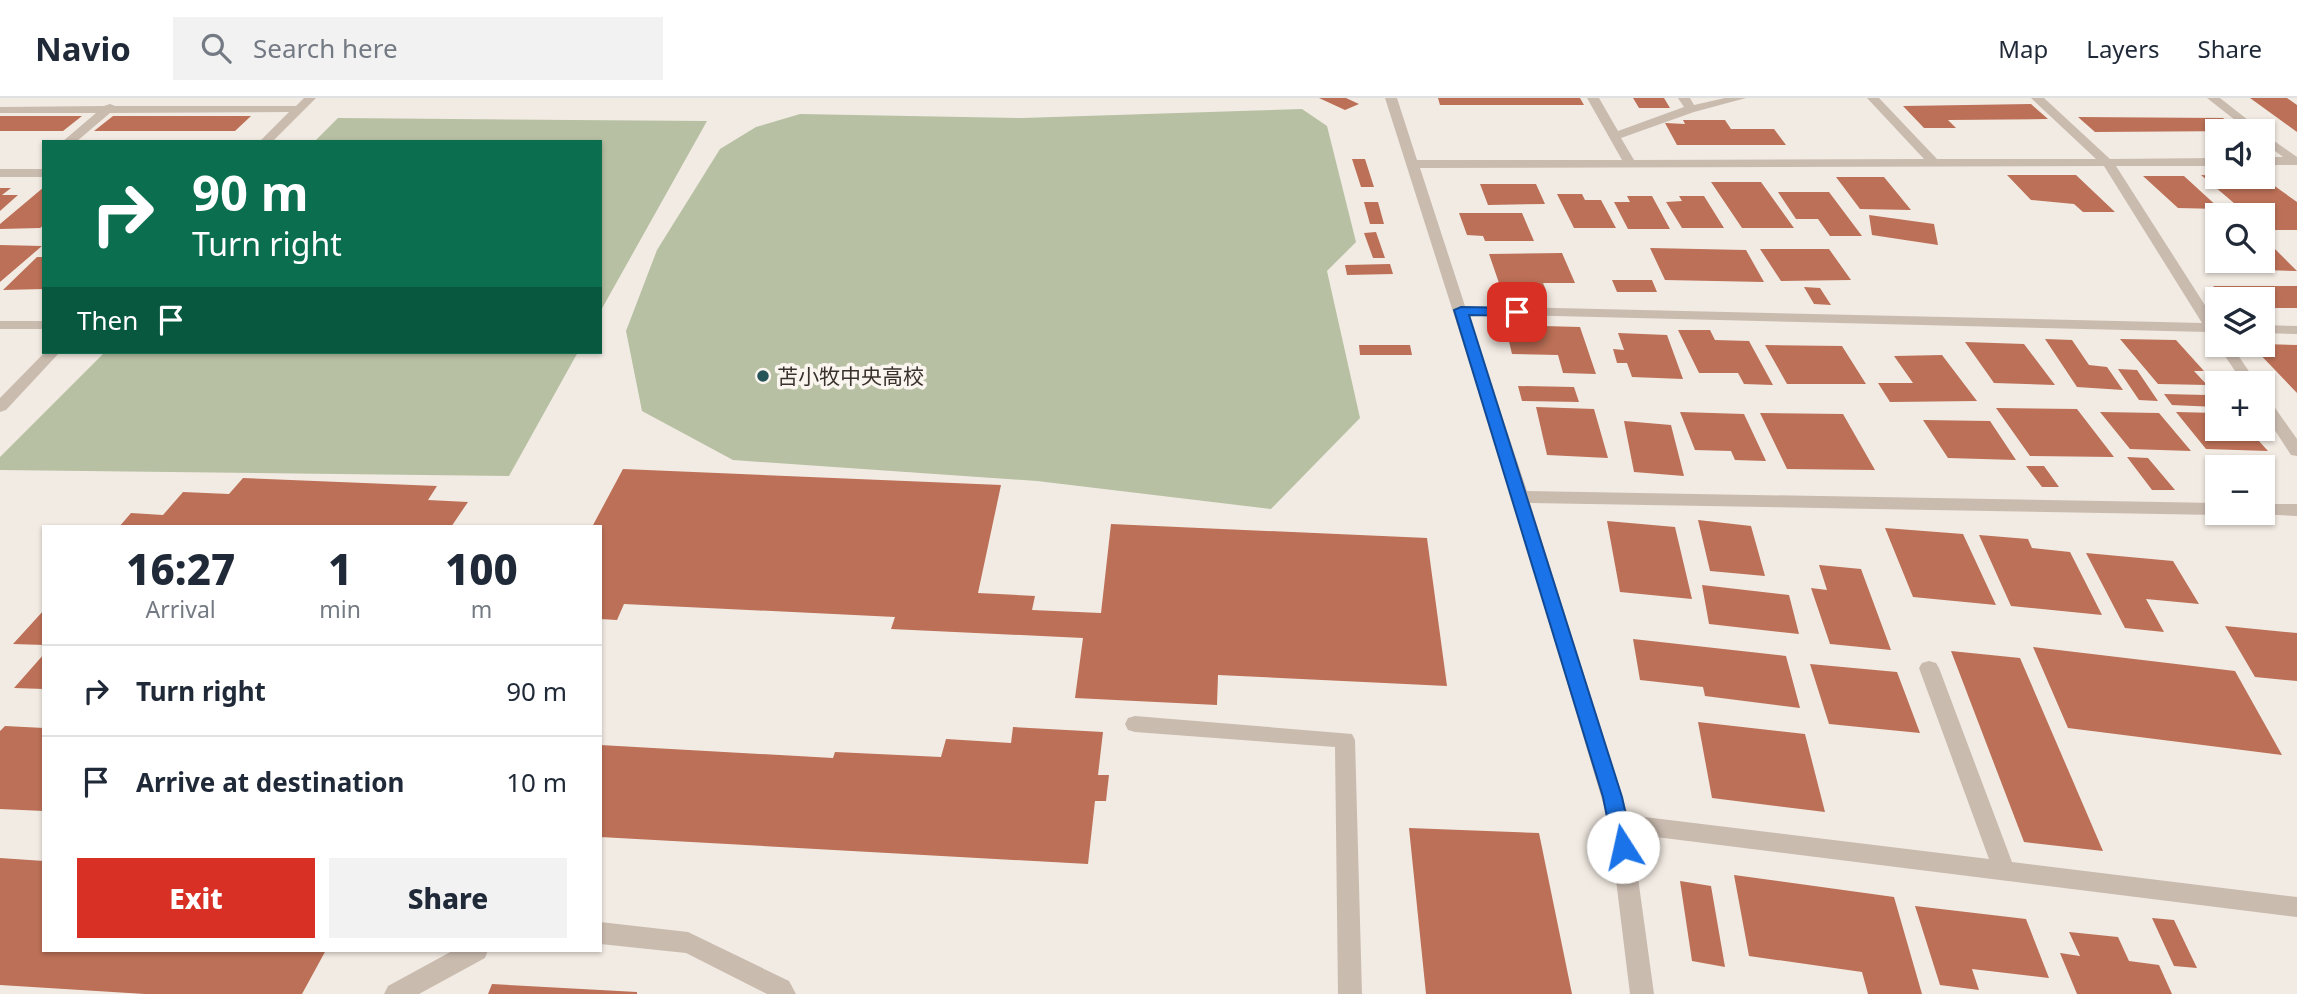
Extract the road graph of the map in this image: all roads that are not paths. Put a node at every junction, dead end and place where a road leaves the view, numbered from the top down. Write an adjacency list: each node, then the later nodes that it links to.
1 (121, 98): 12 (street)
2 (310, 98): 10 (street)
3 (1391, 98): 23 (street)
4 (1593, 98): 14 (street)
5 (1740, 98): 9 (street)
6 (1873, 98): 21 (street)
7 (2037, 98): 22 (street)
8 (2213, 98): 13 (street)
9 (1687, 103): 14 (street)
10 (298, 109): 12 (street); 16 (street)
11 (0, 110): 12 (street)
12 (106, 110): 15 (street)
13 (2240, 119)
14 (1615, 136): 24 (street)
15 (70, 140)
16 (267, 140)
17 (2275, 145): 19 (street)
18 (2275, 161): 19 (street)
19 (2296, 161)
20 (2205, 162): 22 (street)
21 (1934, 163): 22 (street); 24 (street)
22 (2108, 163): 28 (street)
23 (1411, 164): 24 (street); 27 (street)
24 (1630, 164)
25 (0, 173): 26 (street)
26 (37, 173)
27 (1461, 310): 32 (street); 38 (street)
28 (2205, 313)
29 (0, 325): 30 (street)
30 (42, 325)
31 (2275, 329): 33 (street)
32 (2205, 330)
33 (2297, 330)
34 (52, 354): 35 (street)
35 (0, 407)
36 (2275, 419): 37 (street)
37 (2297, 451)
38 (1520, 497): 39 (street); 44 (street)
39 (2205, 509)
40 (2275, 510): 41 (street)
41 (2297, 510)
42 (1929, 668): 45 (street)
43 (1135, 724): 51 (street)
44 (1620, 822): 45 (street); 52 (street)
45 (2004, 871): 46 (street)
46 (2297, 907)
47 (602, 933): 50 (street)
48 (473, 952): 49 (street)
49 (396, 994)
50 (784, 994)
51 (1350, 994)
52 (1642, 994)

